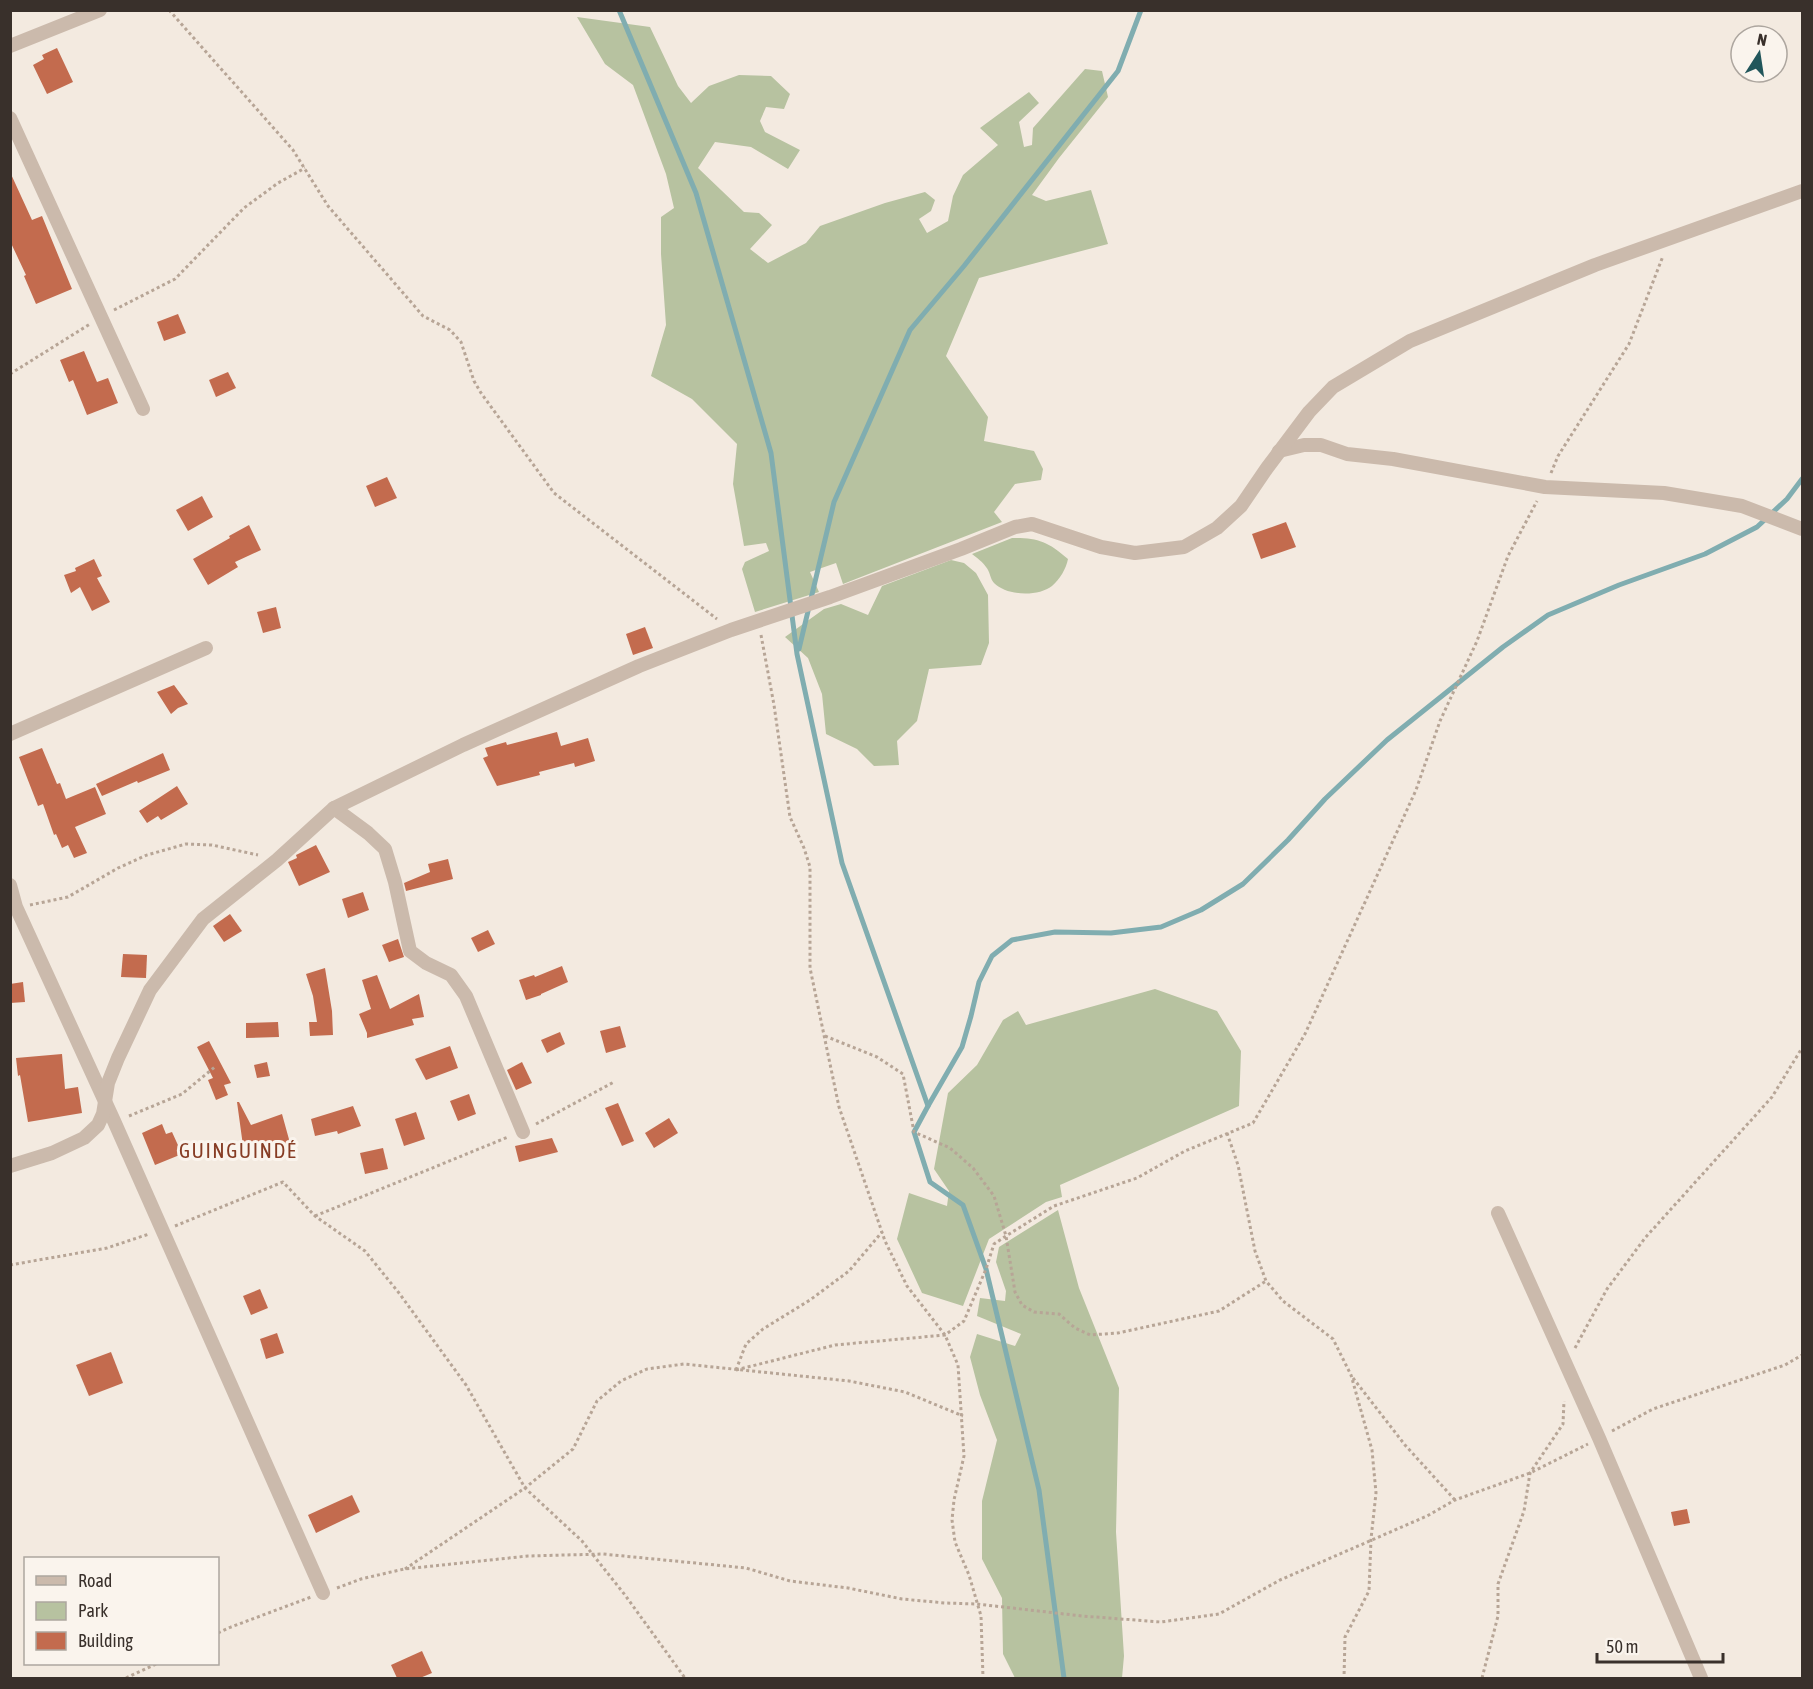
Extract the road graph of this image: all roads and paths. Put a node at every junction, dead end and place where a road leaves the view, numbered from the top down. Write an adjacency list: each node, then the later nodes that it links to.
1 (100, 10): 3 (street)
2 (170, 10): 5 (path)
3 (10, 46)
4 (10, 118): 8 (street)
5 (305, 168): 8 (path); 15 (path)
6 (1803, 191): 7 (street)
7 (1671, 238): 11 (street); 12 (path)
8 (101, 316): 9 (path); 10 (street)
9 (10, 374)
10 (143, 409)
11 (1279, 451): 12 (street); 14 (street)
12 (1545, 486): 13 (street); 29 (path)
13 (1803, 529)
14 (758, 622): 15 (street); 22 (path)
15 (731, 630): 18 (street)
16 (206, 648): 17 (street)
17 (10, 734)
18 (334, 807): 19 (street); 28 (street)
19 (277, 860): 21 (path); 26 (street)
20 (10, 885): 21 (street)
21 (16, 908): 26 (street)
22 (824, 1036): 34 (path); 35 (path)
23 (1803, 1048): 40 (path)
24 (216, 1066): 27 (path)
25 (614, 1082): 28 (path)
26 (105, 1101): 27 (street); 30 (street)
27 (114, 1121): 33 (street)
28 (522, 1132): 32 (path)
29 (1227, 1133): 35 (path); 37 (path)
30 (10, 1166)
31 (1498, 1212): 40 (street)
32 (315, 1216): 33 (path); 47 (path)
33 (162, 1230): 36 (path); 52 (street)
34 (882, 1232): 38 (path); 41 (path)
35 (1006, 1236): 37 (path); 38 (path)
36 (10, 1265)
37 (1266, 1281): 42 (path)
38 (945, 1335): 41 (path); 44 (path)
39 (1803, 1355): 45 (path)
40 (1566, 1364): 45 (street)
41 (736, 1370): 44 (path); 47 (path)
42 (1351, 1375): 48 (path); 49 (path)
43 (1565, 1394): 46 (path)
44 (963, 1416): 53 (path)
45 (1599, 1438): 46 (path); 61 (street)
46 (1530, 1473): 48 (path); 60 (path)
47 (525, 1488): 50 (path); 51 (path)
48 (1455, 1500): 49 (path)
49 (1371, 1539): 53 (path); 59 (path)
50 (592, 1554): 51 (path); 53 (path); 57 (path)
51 (404, 1569): 52 (path)
52 (323, 1593): 54 (path)
53 (977, 1604): 58 (path)
54 (219, 1633)
55 (154, 1665): 56 (path)
56 (126, 1678)
57 (685, 1678)
58 (983, 1678)
59 (1344, 1678)
60 (1482, 1678)
61 (1701, 1678)

